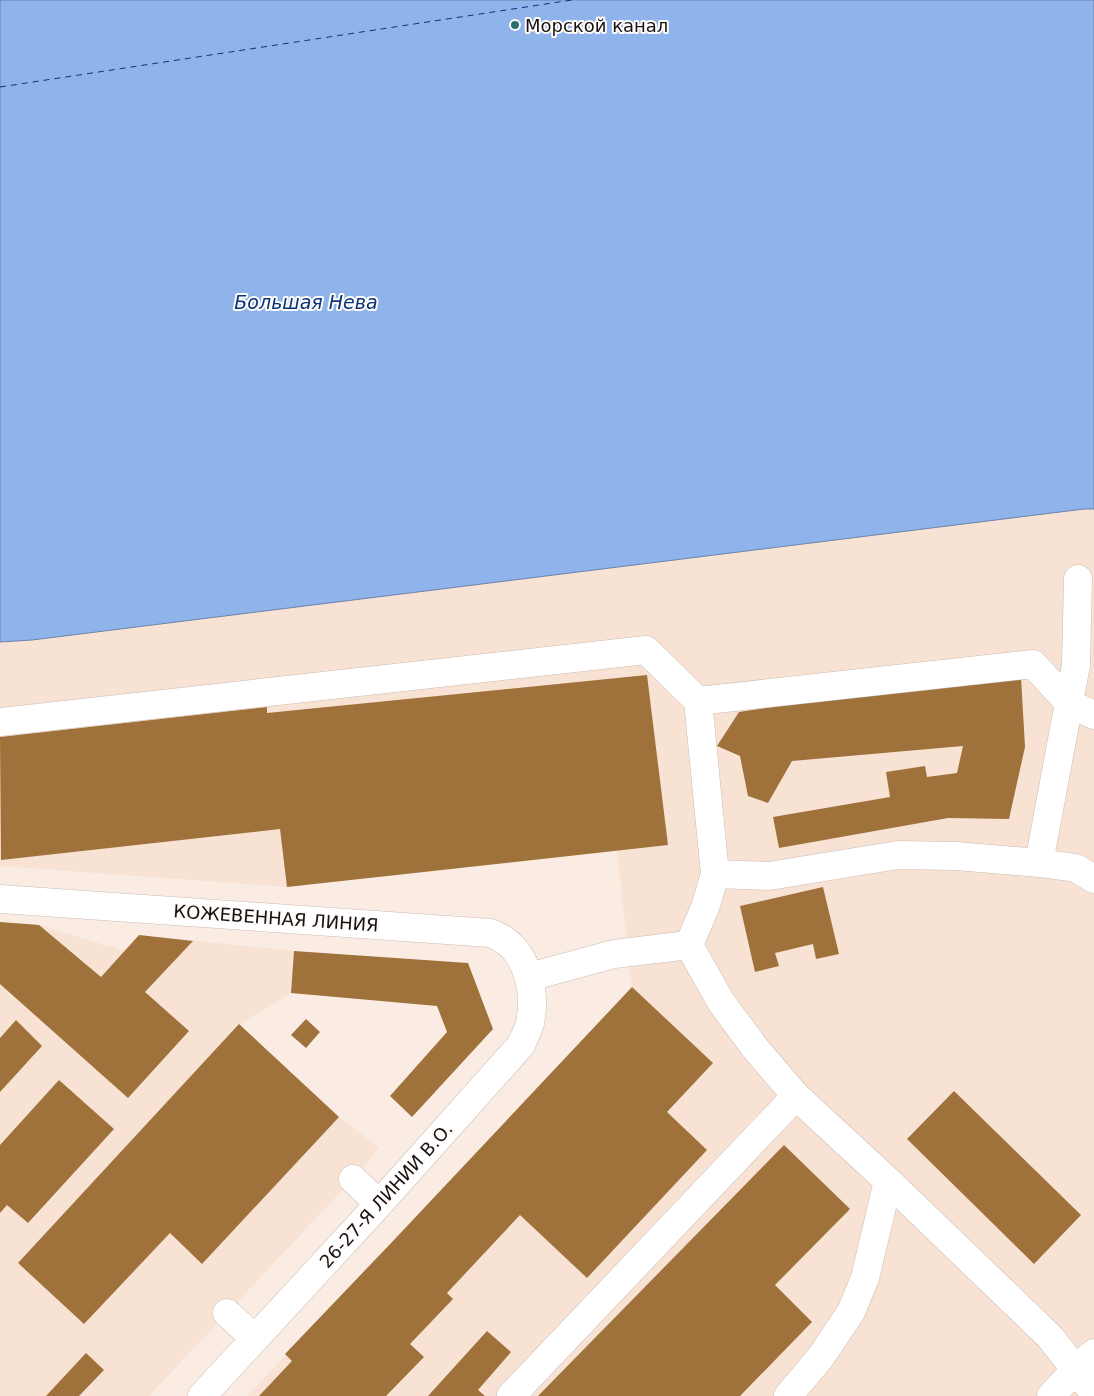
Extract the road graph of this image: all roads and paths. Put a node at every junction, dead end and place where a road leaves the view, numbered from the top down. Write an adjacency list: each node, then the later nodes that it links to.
1 (1078, 579): 3 (street)
2 (698, 700): 3 (street); 4 (street); 6 (street)
3 (1082, 709): 5 (street)
4 (0, 722)
5 (1039, 863): 6 (street); 7 (street)
6 (715, 874): 9 (street)
7 (1094, 879)
8 (0, 899): 10 (street, КОЖЕВЕННАЯ ЛИНИЯ)
9 (689, 945): 10 (street); 11 (street)
10 (529, 977): 14 (street, 26-27-Я ЛИНИИ В.О.)
11 (796, 1096): 13 (street); 20 (street)
12 (353, 1179): 14 (street)
13 (888, 1182): 17 (street); 21 (street)
14 (379, 1204): 16 (street, 26-27-Я ЛИНИИ В.О.)
15 (227, 1313): 16 (street)
16 (255, 1339): 19 (street, 26-27-Я ЛИНИИ В.О.)
17 (1085, 1361): 18 (street); 22 (street)
18 (1094, 1392)
19 (202, 1396)
20 (511, 1396)
21 (788, 1396)
22 (1051, 1396)

